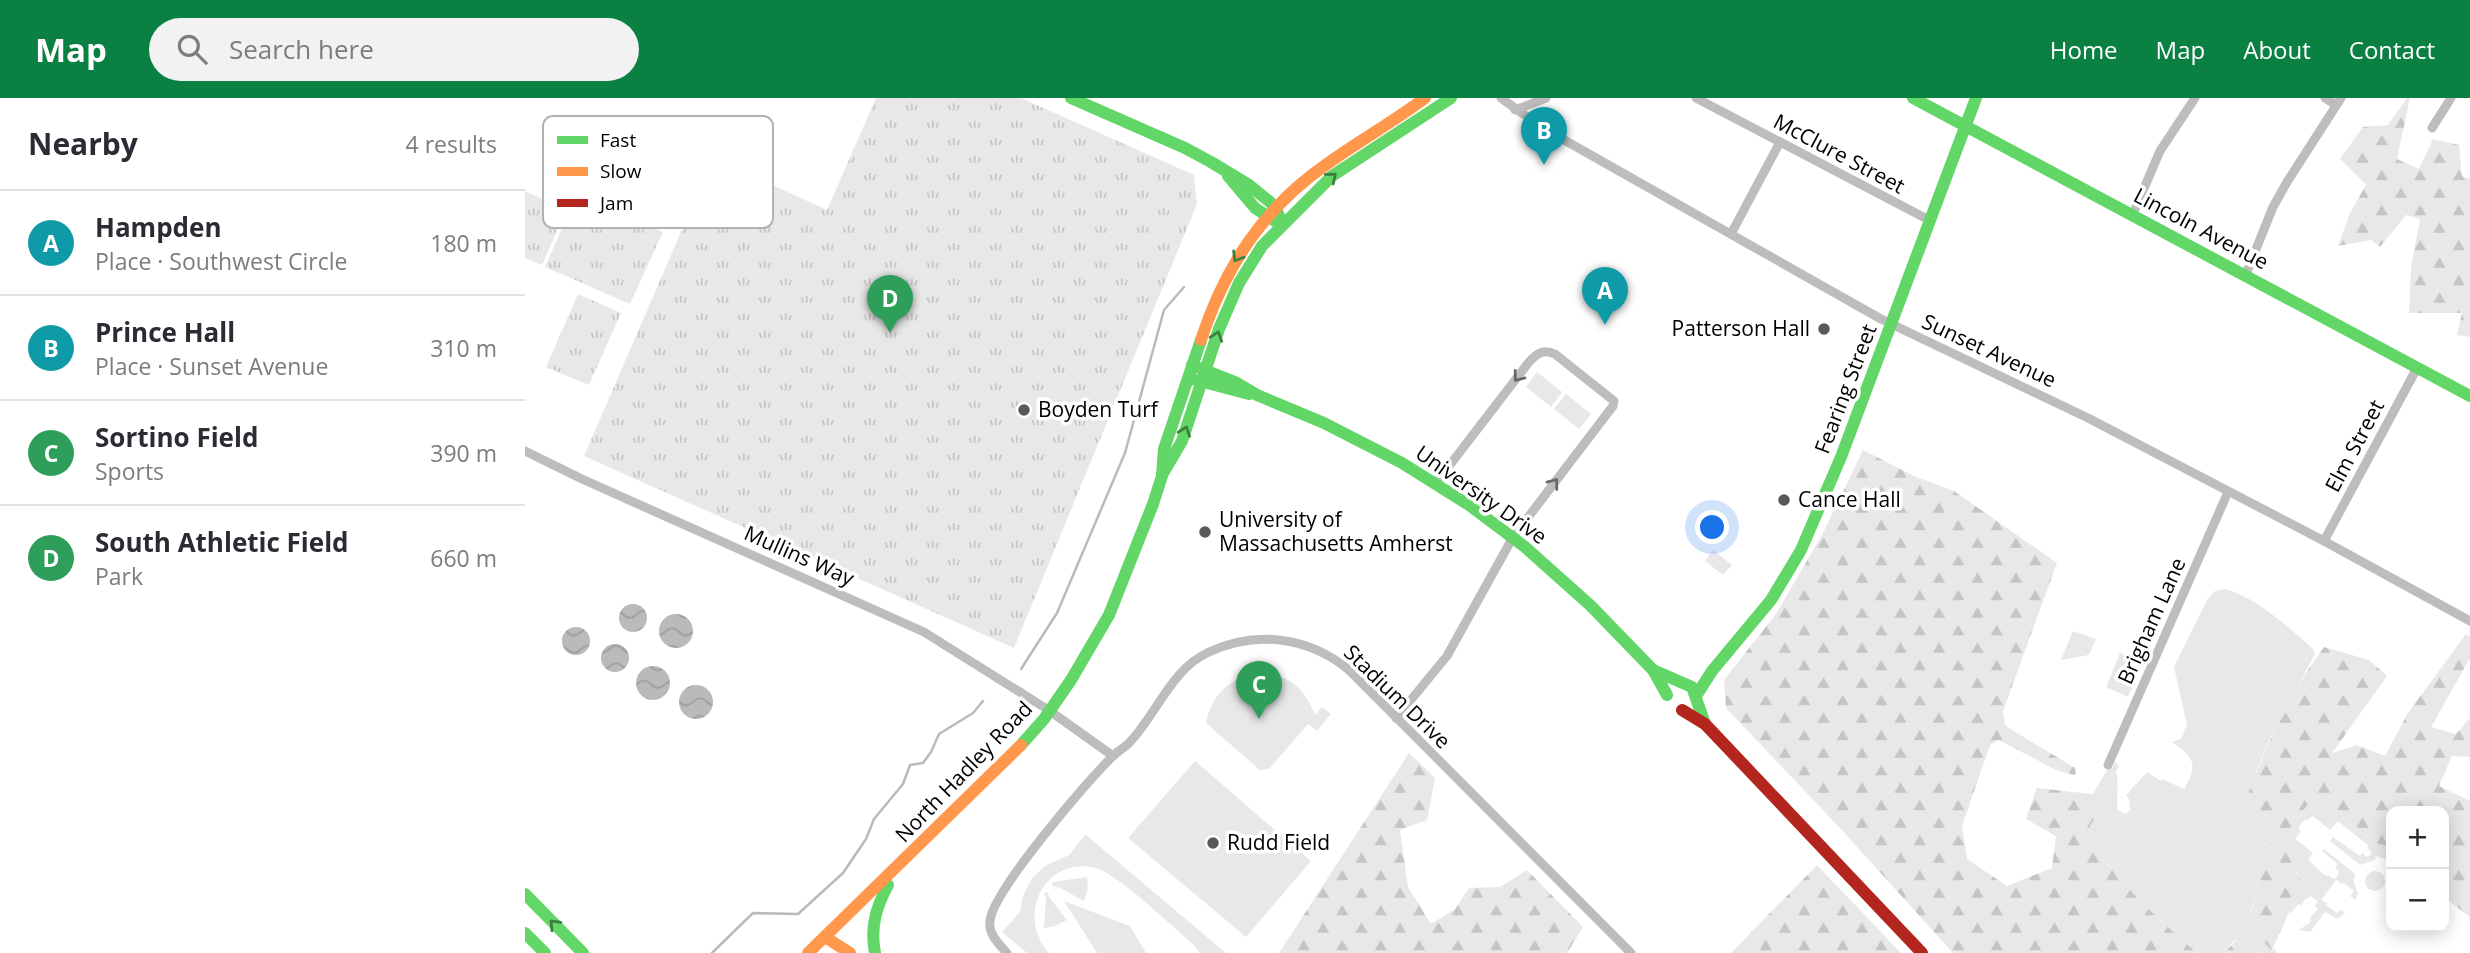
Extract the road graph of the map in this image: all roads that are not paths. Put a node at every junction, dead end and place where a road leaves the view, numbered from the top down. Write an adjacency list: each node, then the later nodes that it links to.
1 (1072, 98): 17 (main road)
2 (1425, 98): 18 (main road)
3 (1451, 98): 22 (main road, one-way to 3)
4 (1501, 98): 13 (street, Sunset Avenue)
5 (1546, 98): 13 (street)
6 (1696, 98): 16 (street, McClure Street)
7 (1913, 98): 14 (main road, Lincoln Avenue)
8 (1976, 98): 14 (main road, Fearing Street)
9 (2195, 98): 19 (street)
10 (2325, 98): 12 (street)
11 (2451, 98): 15 (street)
12 (2339, 101): 24 (street)
13 (1515, 110): 23 (street, Sunset Avenue)
14 (1966, 125): 19 (main road, Lincoln Avenue); 21 (main road, Fearing Street)
15 (2432, 128)
16 (1780, 142): 21 (street, McClure Street); 23 (street)
17 (1226, 173): 18 (main road); 20 (main road)
18 (1275, 207): 20 (main road); 22 (main road)
19 (2133, 214): 24 (main road, Lincoln Avenue)
20 (1266, 218): 22 (main road); 28 (main road, one-way to 28)
21 (1929, 220): 25 (main road, Fearing Street)
22 (1282, 223): 27 (main road, one-way to 22)
23 (1731, 234): 25 (street, Sunset Avenue)
24 (2246, 275): 26 (main road, Lincoln Avenue)
25 (1891, 324): 35 (street, Sunset Avenue); 40 (main road, Fearing Street)
26 (2417, 368): 31 (main road, Lincoln Avenue); 37 (street, Elm Street)
27 (1206, 370): 28 (main road, University Drive); 29 (main road); 30 (main road, University Drive)
28 (1190, 371): 29 (main road, University Drive); 33 (main road)
29 (1202, 383): 30 (main road, University Drive); 33 (main road, one-way to 29)
30 (1257, 395): 34 (main road, University Drive)
31 (2470, 396)
32 (525, 451): 45 (street, Mullins Way)
33 (1162, 476): 45 (main road, North Hadley Road)
34 (1436, 484): 36 (main road, University Drive); 36 (street, one-way to 34)
35 (2228, 492): 37 (street, Sunset Avenue); 49 (street, Brigham Lane)
36 (1513, 537): 39 (main road, University Drive); 46 (street)
37 (2324, 541): 38 (street, Sunset Avenue)
38 (2470, 621)
39 (1653, 670): 41 (main road, University Drive); 42 (main road, University Drive)
40 (1712, 671): 41 (main road, Fearing Street); 43 (main road, Fearing Street)
41 (1682, 682): 42 (main road); 43 (main road, University Drive)
42 (1667, 695): 44 (main road, University Drive)
43 (1695, 697): 44 (main road); 47 (main road, University Drive)
44 (1682, 710): 47 (main road, University Drive)
45 (1050, 711): 48 (street); 50 (main road, North Hadley Road)
46 (1396, 718): 48 (street, Stadium Drive); 61 (street, Stadium Drive)
47 (1705, 724): 62 (main road, University Drive)
48 (1113, 756): 60 (street, Stadium Drive)
49 (2108, 765)
50 (896, 870): 53 (main road, North Hadley Road); 59 (main road)
51 (525, 894): 55 (main road, one-way to 51)
52 (525, 933): 54 (main road)
53 (825, 937): 56 (main road, North Hadley Road); 57 (main road); 58 (main road)
54 (545, 953)
55 (583, 953)
56 (808, 953)
57 (830, 953)
58 (850, 953)
59 (875, 953)
60 (1007, 953)
61 (1631, 953)
62 (1922, 953)

